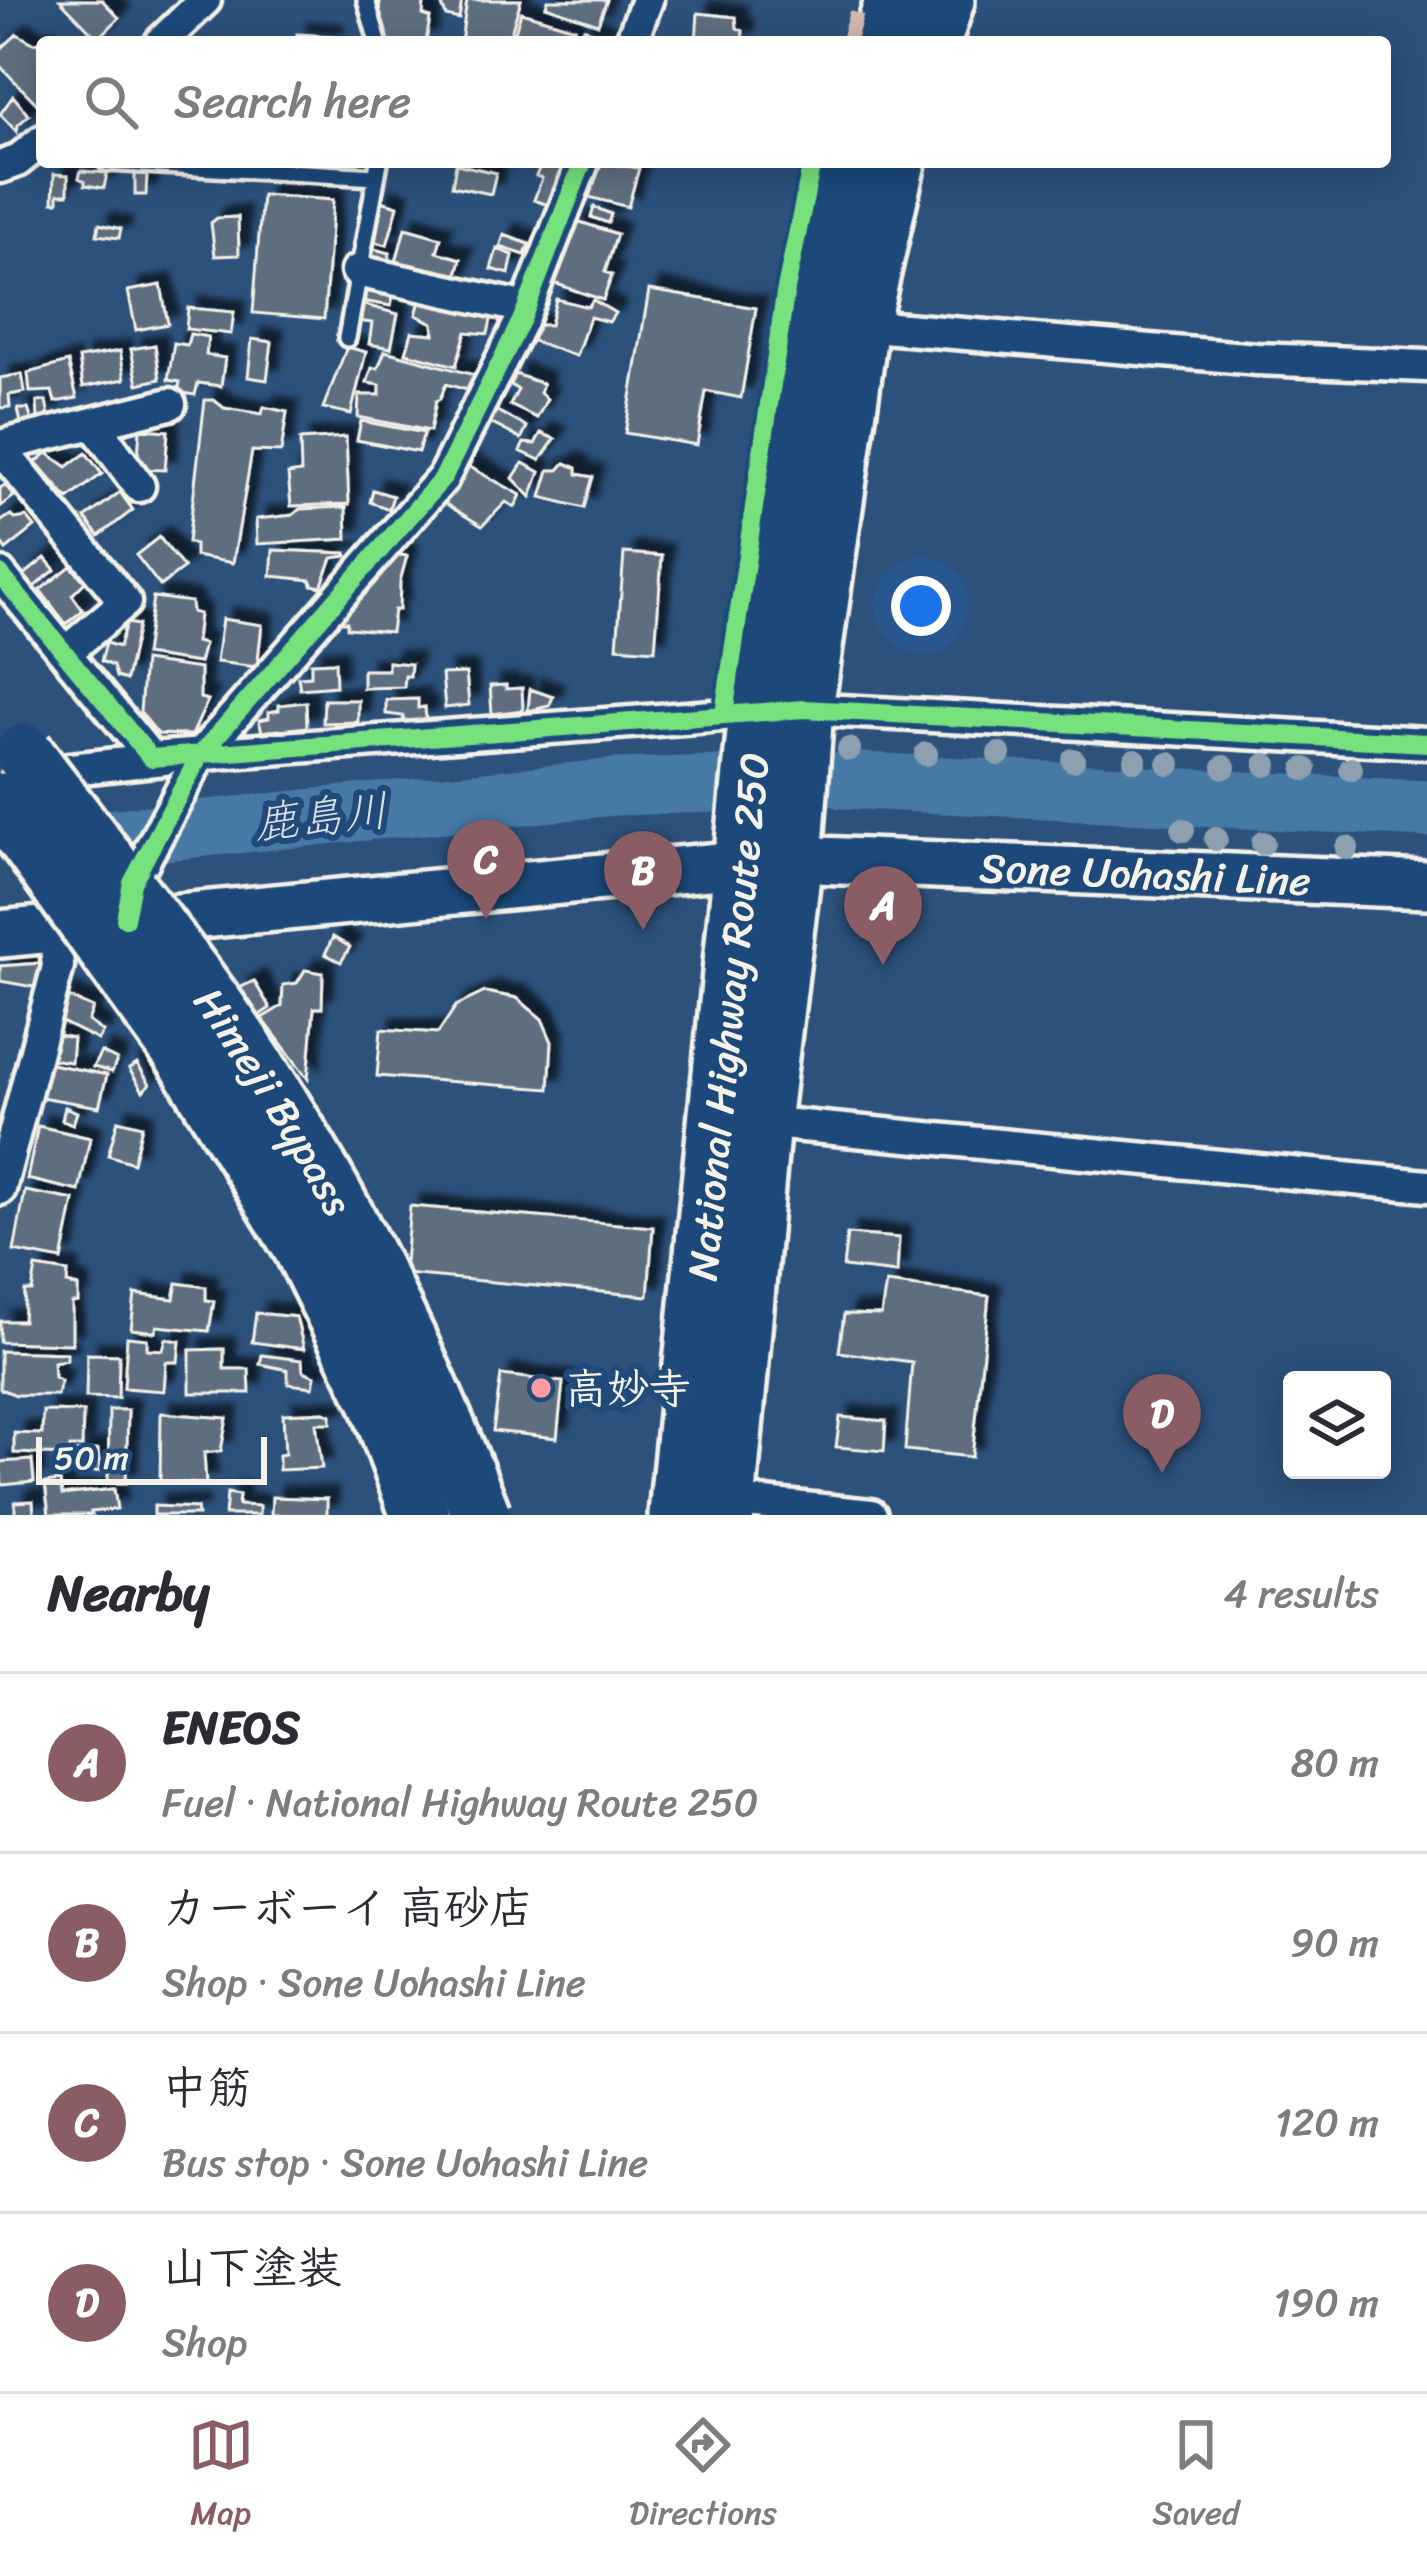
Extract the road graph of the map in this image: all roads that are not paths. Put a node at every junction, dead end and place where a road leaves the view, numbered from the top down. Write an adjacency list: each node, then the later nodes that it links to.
1 (205, 0): 6 (street)
2 (366, 0): 7 (lane)
3 (647, 0): 8 (street)
4 (895, 0): 9 (highway)
5 (945, 0): 10 (highway)
6 (166, 36)
7 (376, 36)
8 (633, 36)
9 (883, 36)
10 (933, 36)
11 (36, 148): 12 (street)
12 (0, 167)
13 (310, 168): 17 (lane)
14 (582, 168): 19 (street)
15 (847, 168): 29 (highway, National Highway Route 250)
16 (895, 168): 20 (highway, National Highway Route 250)
17 (378, 170): 18 (lane)
18 (357, 271): 19 (street); 21 (lane)
19 (526, 308): 31 (street)
20 (860, 326): 22 (street); 29 (highway, National Highway Route 250)
21 (347, 338)
22 (1427, 366)
23 (170, 404): 24 (street)
24 (93, 423): 25 (street); 26 (street)
25 (0, 447): 28 (street)
26 (139, 486)
27 (0, 574): 28 (street)
28 (65, 653): 31 (street)
29 (781, 711): 30 (street); 31 (street); 33 (highway, National Highway Route 250)
30 (1427, 743)
31 (200, 755): 32 (street); 35 (street)
32 (6, 764): 43 (highway, Himeji Bypass, bridge); 44 (highway, Himeji Bypass, bridge)
33 (767, 861): 34 (main road, Sone Uohashi Line); 35 (main road, Sone Uohashi Line); 38 (highway, National Highway Route 250); 41 (highway, National Highway Route 250)
34 (1427, 885)
35 (129, 901): 36 (main road, Sone Uohashi Line)
36 (54, 928): 37 (main road, Sone Uohashi Line); 40 (street); 42 (street)
37 (0, 934)
38 (761, 1122): 39 (street); 41 (highway, National Highway Route 250)
39 (1427, 1186)
40 (0, 1189)
41 (710, 1510): 45 (street)
42 (398, 1515)
43 (420, 1515)
44 (481, 1515)
45 (871, 1515)

